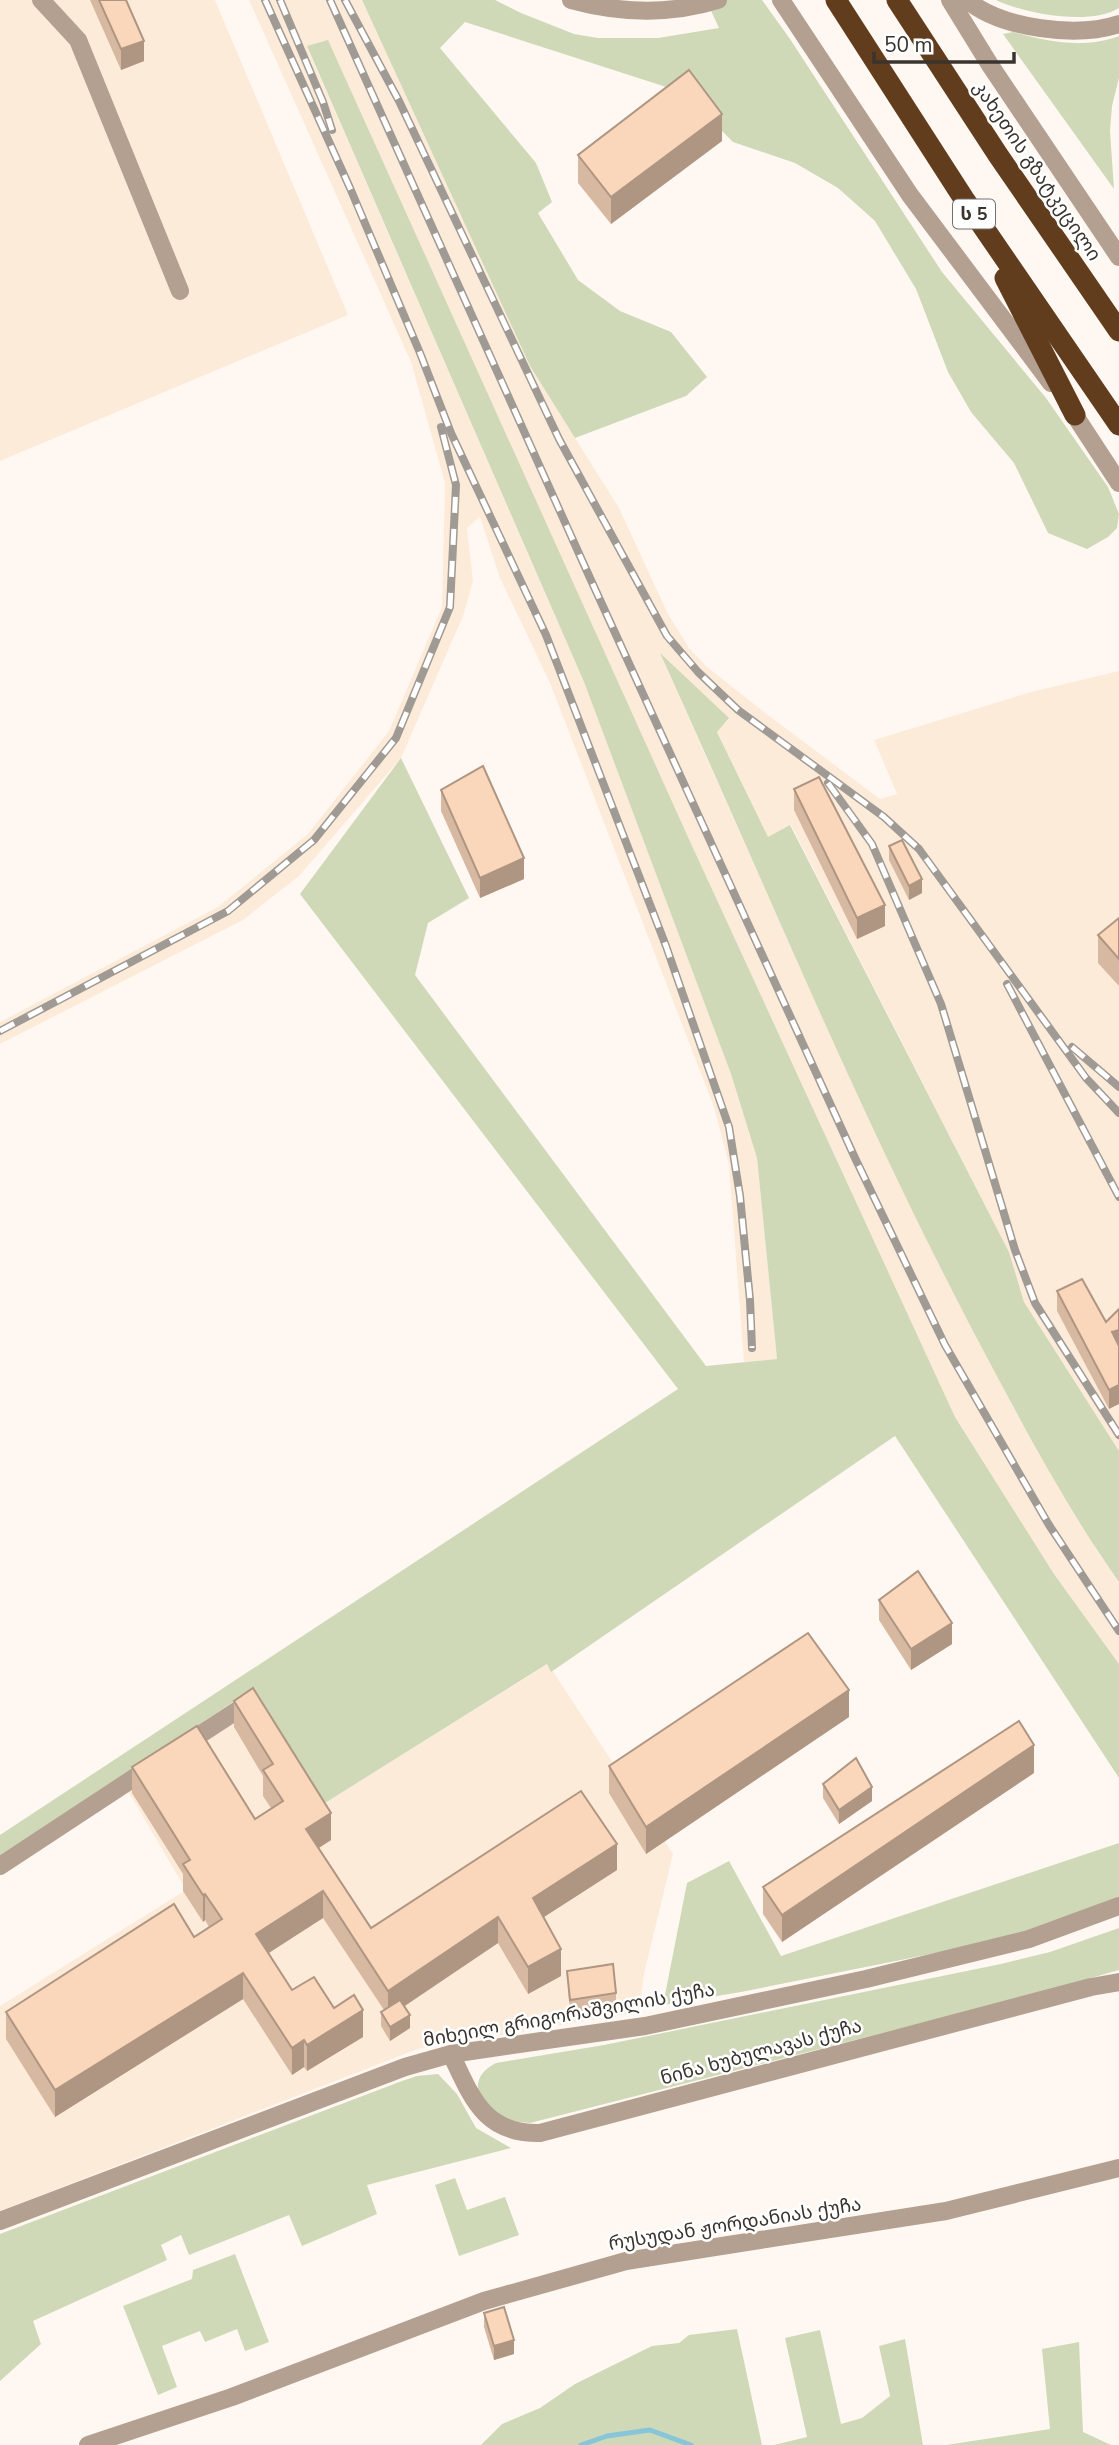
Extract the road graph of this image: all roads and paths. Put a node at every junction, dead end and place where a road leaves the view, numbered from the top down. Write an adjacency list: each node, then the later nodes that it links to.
1 (41, 0): 12 (street)
2 (570, 0): 8 (street)
3 (781, 0): 14 (street)
4 (836, 0): 10 (highway, ს 5)
5 (897, 0): 13 (highway, კახეთის გზატკეცილი / ს 5)
6 (950, 0): 11 (street, კახეთის გზატკეცილი)
7 (968, 0): 9 (street)
8 (709, 3)
9 (1119, 24)
10 (964, 199): 14 (highway); 15 (highway, ს 5)
11 (1119, 257)
12 (180, 291)
13 (1119, 331)
14 (1075, 415): 16 (street)
15 (1119, 425)
16 (1119, 483)
17 (247, 1704): 18 (street)
18 (0, 1866)
19 (1119, 1906): 21 (street, მიხეილ გრიგორაშვილის ქუჩა)
20 (1119, 1982): 21 (street, ნინა ხუბულავას ქუჩა)
21 (450, 2054): 23 (street, მიხეილ გრიგორაშვილის ქუჩა)
22 (1119, 2168): 24 (street, რუსუდან ჟორდანიას ქუჩა)
23 (0, 2221)
24 (88, 2445)

